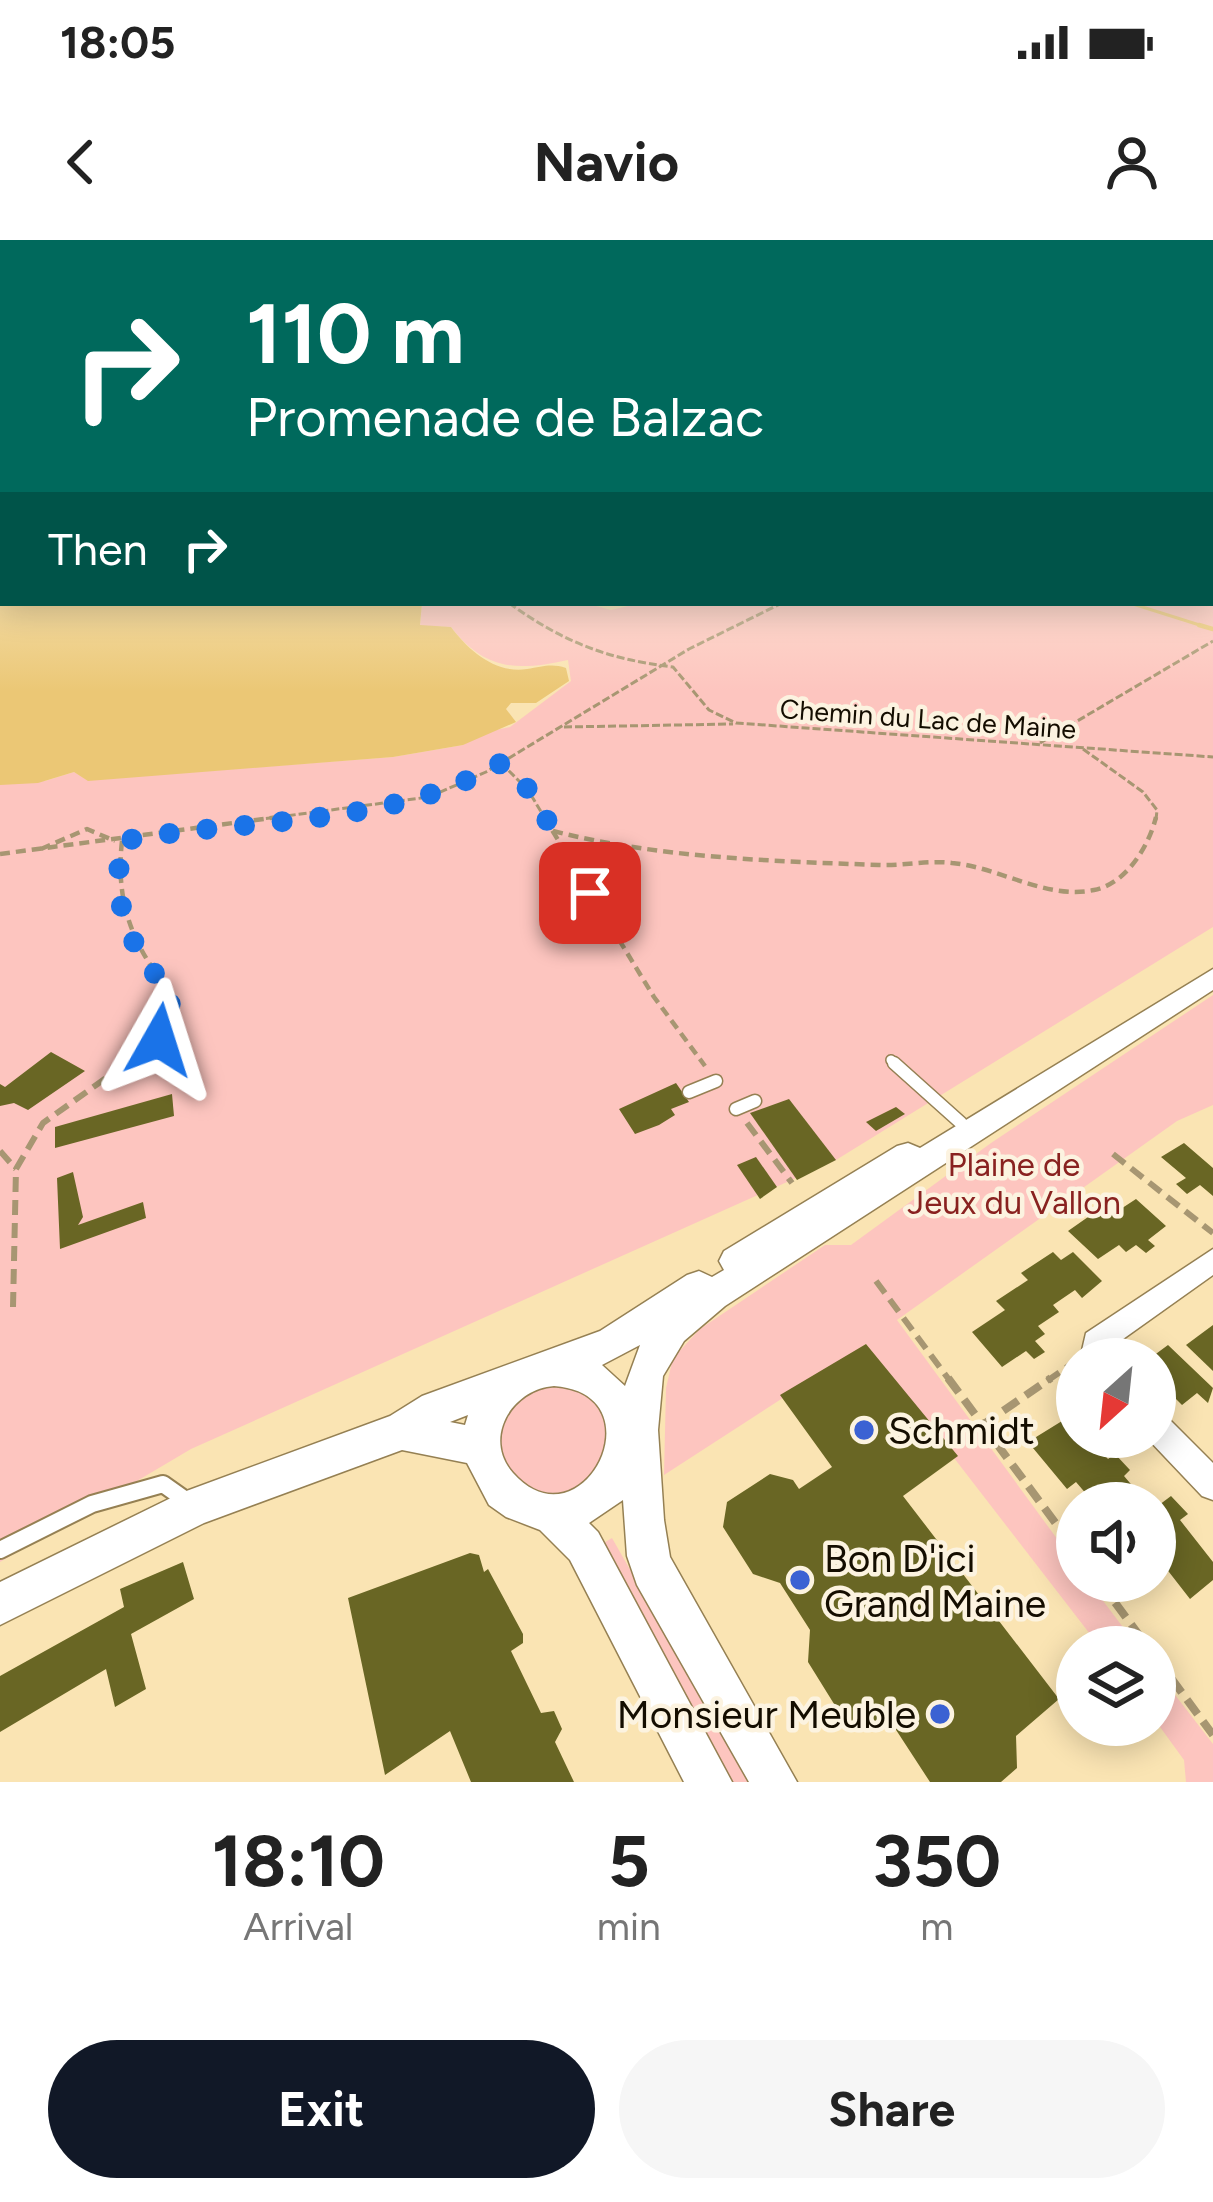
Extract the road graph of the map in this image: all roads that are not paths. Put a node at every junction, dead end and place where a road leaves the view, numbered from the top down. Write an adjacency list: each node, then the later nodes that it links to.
1 (1213, 964): 8 (street)
2 (1213, 978): 14 (street)
3 (891, 1060): 8 (lane)
4 (716, 1081): 5 (lane)
5 (689, 1092)
6 (755, 1101): 7 (lane)
7 (736, 1109)
8 (961, 1123): 11 (street)
9 (1213, 1260): 10 (street)
10 (1102, 1338)
11 (563, 1365): 12 (street); 14 (street)
12 (513, 1380): 13 (street); 16 (street)
13 (402, 1431): 16 (street); 18 (street)
14 (629, 1444): 19 (street); 21 (street); 21 (street)
15 (1176, 1447): 17 (street)
16 (482, 1448): 19 (street)
17 (1213, 1485)
18 (194, 1507): 20 (lane); 22 (street)
19 (552, 1514): 23 (street)
20 (0, 1550)
21 (652, 1570): 24 (street)
22 (0, 1604)
23 (709, 1782)
24 (774, 1782)

